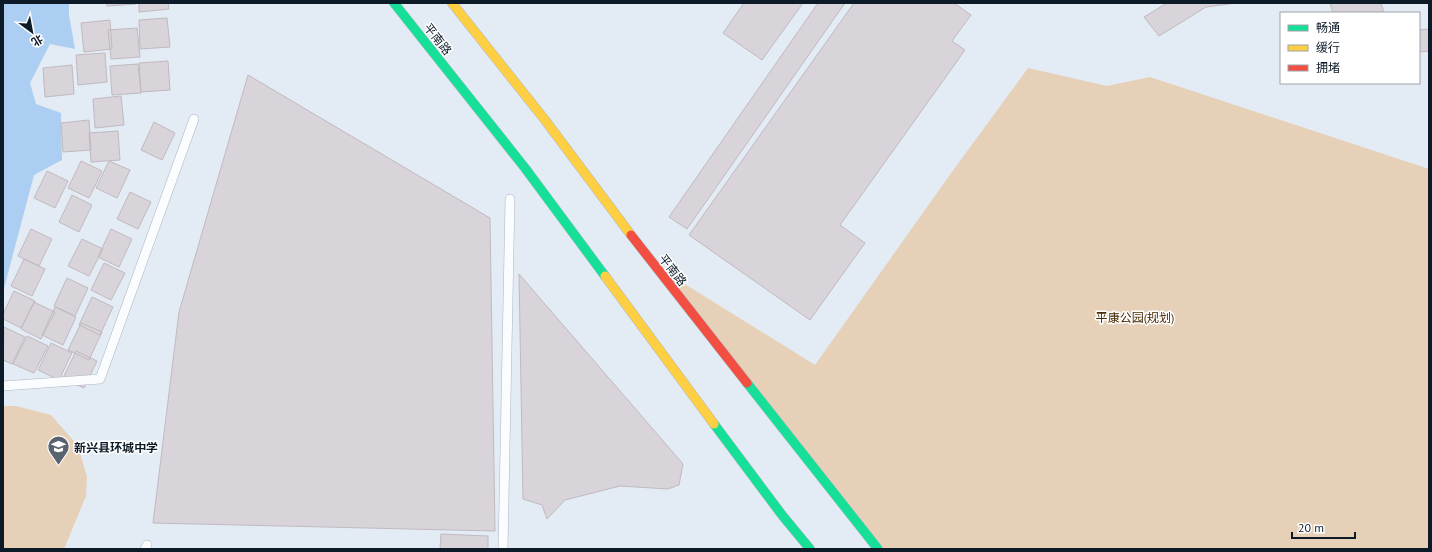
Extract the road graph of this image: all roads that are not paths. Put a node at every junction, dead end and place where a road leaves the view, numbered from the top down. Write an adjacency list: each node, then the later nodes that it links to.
1 (394, 3): 7 (main road, 平南路)
2 (452, 3): 8 (main road, 平南路)
3 (194, 119): 5 (lane)
4 (510, 199): 6 (lane)
5 (3, 386)
6 (503, 549)
7 (810, 549)
8 (878, 549)

